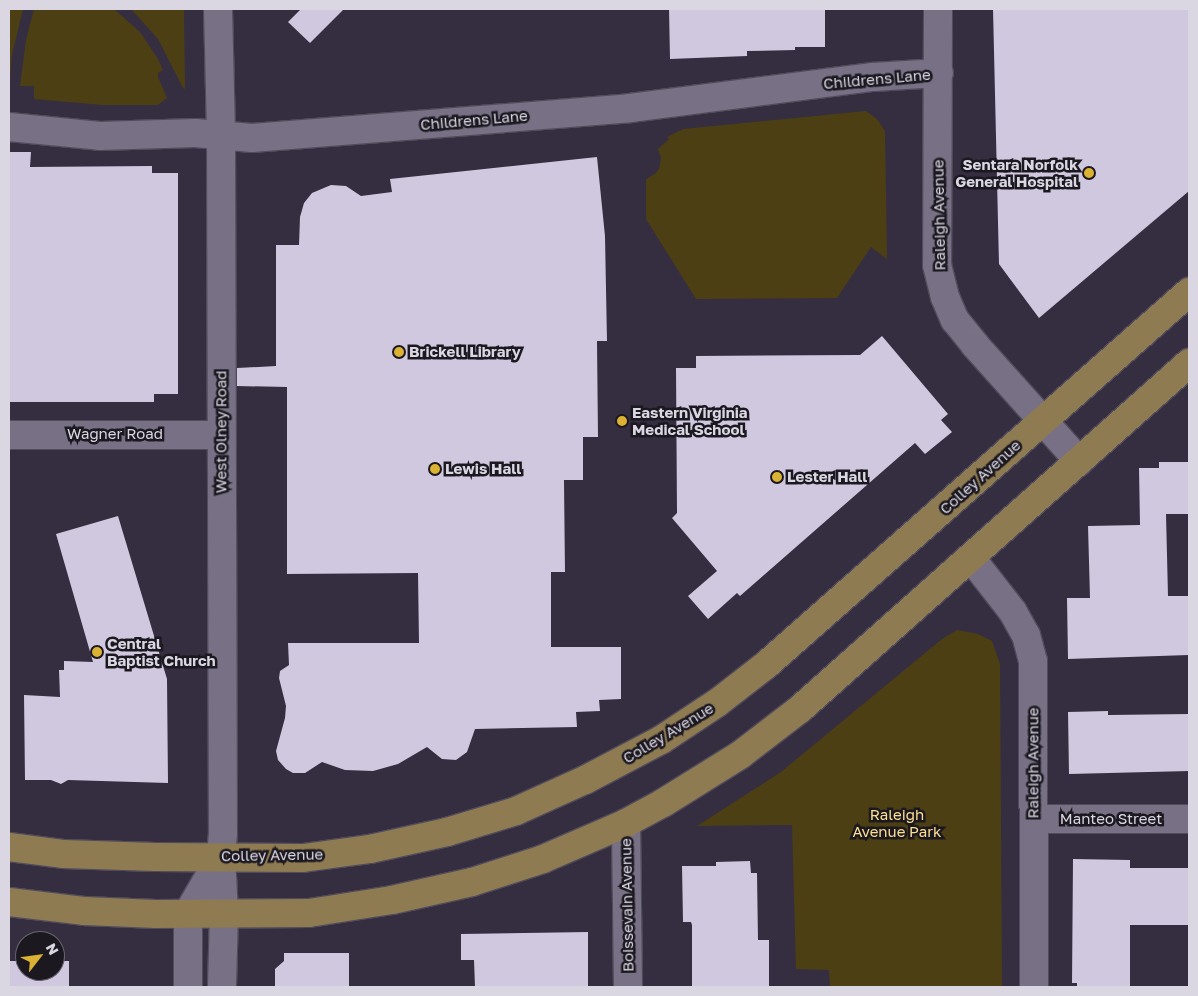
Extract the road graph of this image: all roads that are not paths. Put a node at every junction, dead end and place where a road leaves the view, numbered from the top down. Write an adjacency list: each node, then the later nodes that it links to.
1 (218, 9): 5 (street, West Olney Road)
2 (938, 9): 3 (street, Raleigh Avenue)
3 (939, 73): 5 (street, Childrens Lane); 8 (street, Raleigh Avenue)
4 (9, 128): 5 (street, Childrens Lane)
5 (221, 136): 10 (street, West Olney Road)
6 (1189, 292): 8 (main road, Colley Avenue)
7 (1189, 363): 11 (main road)
8 (1043, 421): 11 (street, Raleigh Avenue); 17 (main road, Colley Avenue)
9 (9, 435): 10 (street, Wagner Road)
10 (221, 435): 17 (street, West Olney Road)
11 (1079, 462): 12 (main road)
12 (970, 558): 13 (street, Raleigh Avenue); 15 (main road)
13 (1034, 819): 14 (street, Manteo Street); 24 (street, Raleigh Avenue)
14 (1189, 819)
15 (626, 823): 20 (main road); 23 (street, Boissevain Avenue)
16 (9, 847): 17 (main road, Colley Avenue)
17 (221, 856): 19 (street, West Olney Road); 20 (street, West Olney Road)
18 (9, 902): 19 (main road)
19 (188, 913): 20 (main road); 21 (street)
20 (224, 914): 22 (street, West Olney Road)
21 (188, 987)
22 (222, 987)
23 (628, 987)
24 (1034, 987)

